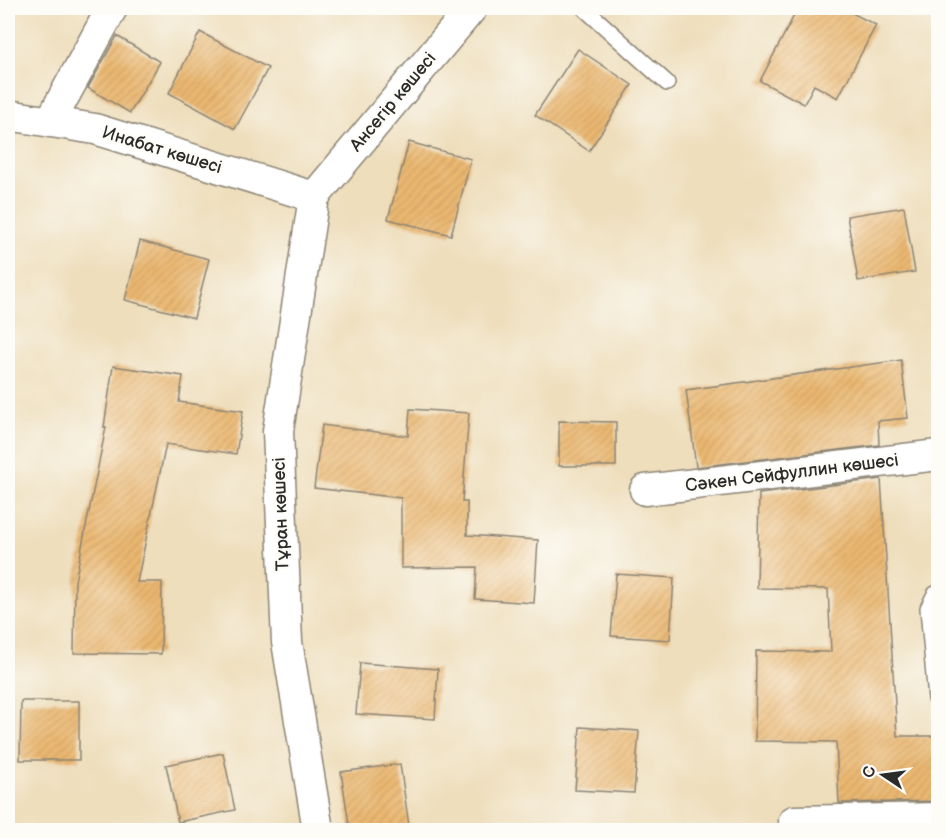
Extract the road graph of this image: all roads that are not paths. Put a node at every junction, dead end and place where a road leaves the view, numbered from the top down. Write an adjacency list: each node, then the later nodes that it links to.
1 (112, 8): 6 (street)
2 (472, 8): 7 (street, Ансегір көшесі)
3 (584, 8): 4 (lane)
4 (667, 83)
5 (8, 115): 6 (street, Инабат көшесі)
6 (50, 122): 7 (street, Инабат көшесі)
7 (314, 197): 14 (street, Тұран көшесі)
8 (939, 455): 9 (street, Сәкен Сейфуллин көшесі)
9 (645, 490)
10 (939, 593): 11 (lane)
11 (939, 701)
12 (939, 818): 13 (street)
13 (794, 821)
14 (318, 831)

